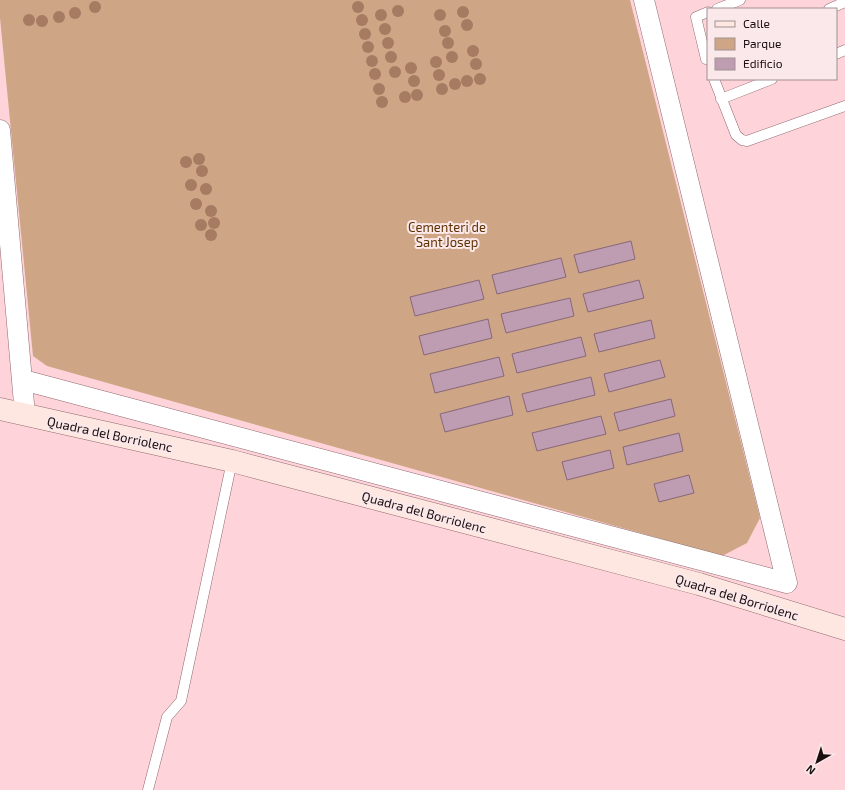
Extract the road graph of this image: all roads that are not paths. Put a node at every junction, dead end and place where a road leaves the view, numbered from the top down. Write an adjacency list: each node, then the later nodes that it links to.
1 (644, 0): 13 (street)
2 (740, 0): 4 (lane)
3 (845, 2): 5 (lane)
4 (720, 8)
5 (831, 8)
6 (707, 12): 7 (lane)
7 (707, 60)
8 (714, 80): 10 (lane)
9 (769, 80): 10 (lane)
10 (721, 99): 11 (lane)
11 (845, 106)
12 (0, 130): 13 (street)
13 (22, 380): 15 (street)
14 (0, 409): 15 (street, Quadra del Borriolenc)
15 (25, 415): 16 (street, Quadra del Borriolenc)
16 (232, 461): 17 (street, Quadra del Borriolenc); 18 (lane)
17 (845, 629)
18 (148, 790)

